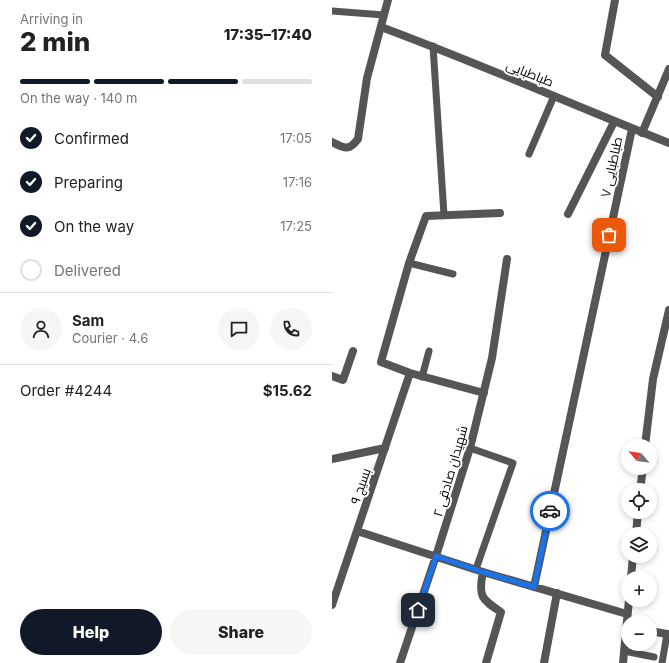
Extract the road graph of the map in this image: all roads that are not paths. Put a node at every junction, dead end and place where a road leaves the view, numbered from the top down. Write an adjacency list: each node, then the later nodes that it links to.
1 (388, 0): 4 (street)
2 (614, 0): 9 (street)
3 (332, 11): 4 (lane)
4 (384, 15): 5 (street)
5 (381, 27): 6 (street, طباطبایی); 13 (street)
6 (433, 46): 8 (street, طباطبایی); 18 (lane)
7 (669, 69): 9 (street)
8 (554, 96): 10 (street, طباطبایی); 15 (lane)
9 (658, 97): 12 (street)
10 (614, 122): 11 (street, طباطبایی); 17 (street)
11 (632, 128): 12 (street, طباطبایی); 36 (street, طباطبایی ۷)
12 (642, 133): 14 (street, طباطبایی)
13 (332, 142)
14 (669, 143)
15 (529, 154)
16 (500, 213): 18 (street)
17 (568, 214)
18 (444, 215): 20 (street)
19 (507, 259): 28 (street, شهیدان صادقی ۲)
20 (408, 263): 21 (lane); 25 (street)
21 (453, 274)
22 (669, 310): 29 (street)
23 (353, 351): 26 (street)
24 (429, 351): 27 (lane)
25 (410, 373): 27 (street); 30 (street, بسیج ۹)
26 (332, 376)
27 (422, 377): 28 (street)
28 (484, 393): 31 (street, شهیدان صادقی ۲)
29 (646, 439)
30 (385, 448): 32 (street); 33 (street, بسیج ۹)
31 (470, 448): 34 (street, شهیدان صادقی ۲); 35 (lane)
32 (332, 459)
33 (357, 531): 34 (street); 38 (street, بسیج ۹)
34 (436, 556): 35 (street); 45 (street, شهیدان صادقی ۲)
35 (479, 570): 36 (street); 46 (street)
36 (534, 587): 37 (street)
37 (557, 593): 40 (street); 47 (street)
38 (332, 606)
39 (628, 607): 40 (street)
40 (627, 614)
41 (657, 632): 42 (street)
42 (668, 634): 49 (lane)
43 (624, 651): 44 (lane); 48 (street)
44 (654, 657)
45 (400, 663)
46 (486, 663)
47 (544, 663)
48 (623, 663)
49 (662, 663)

